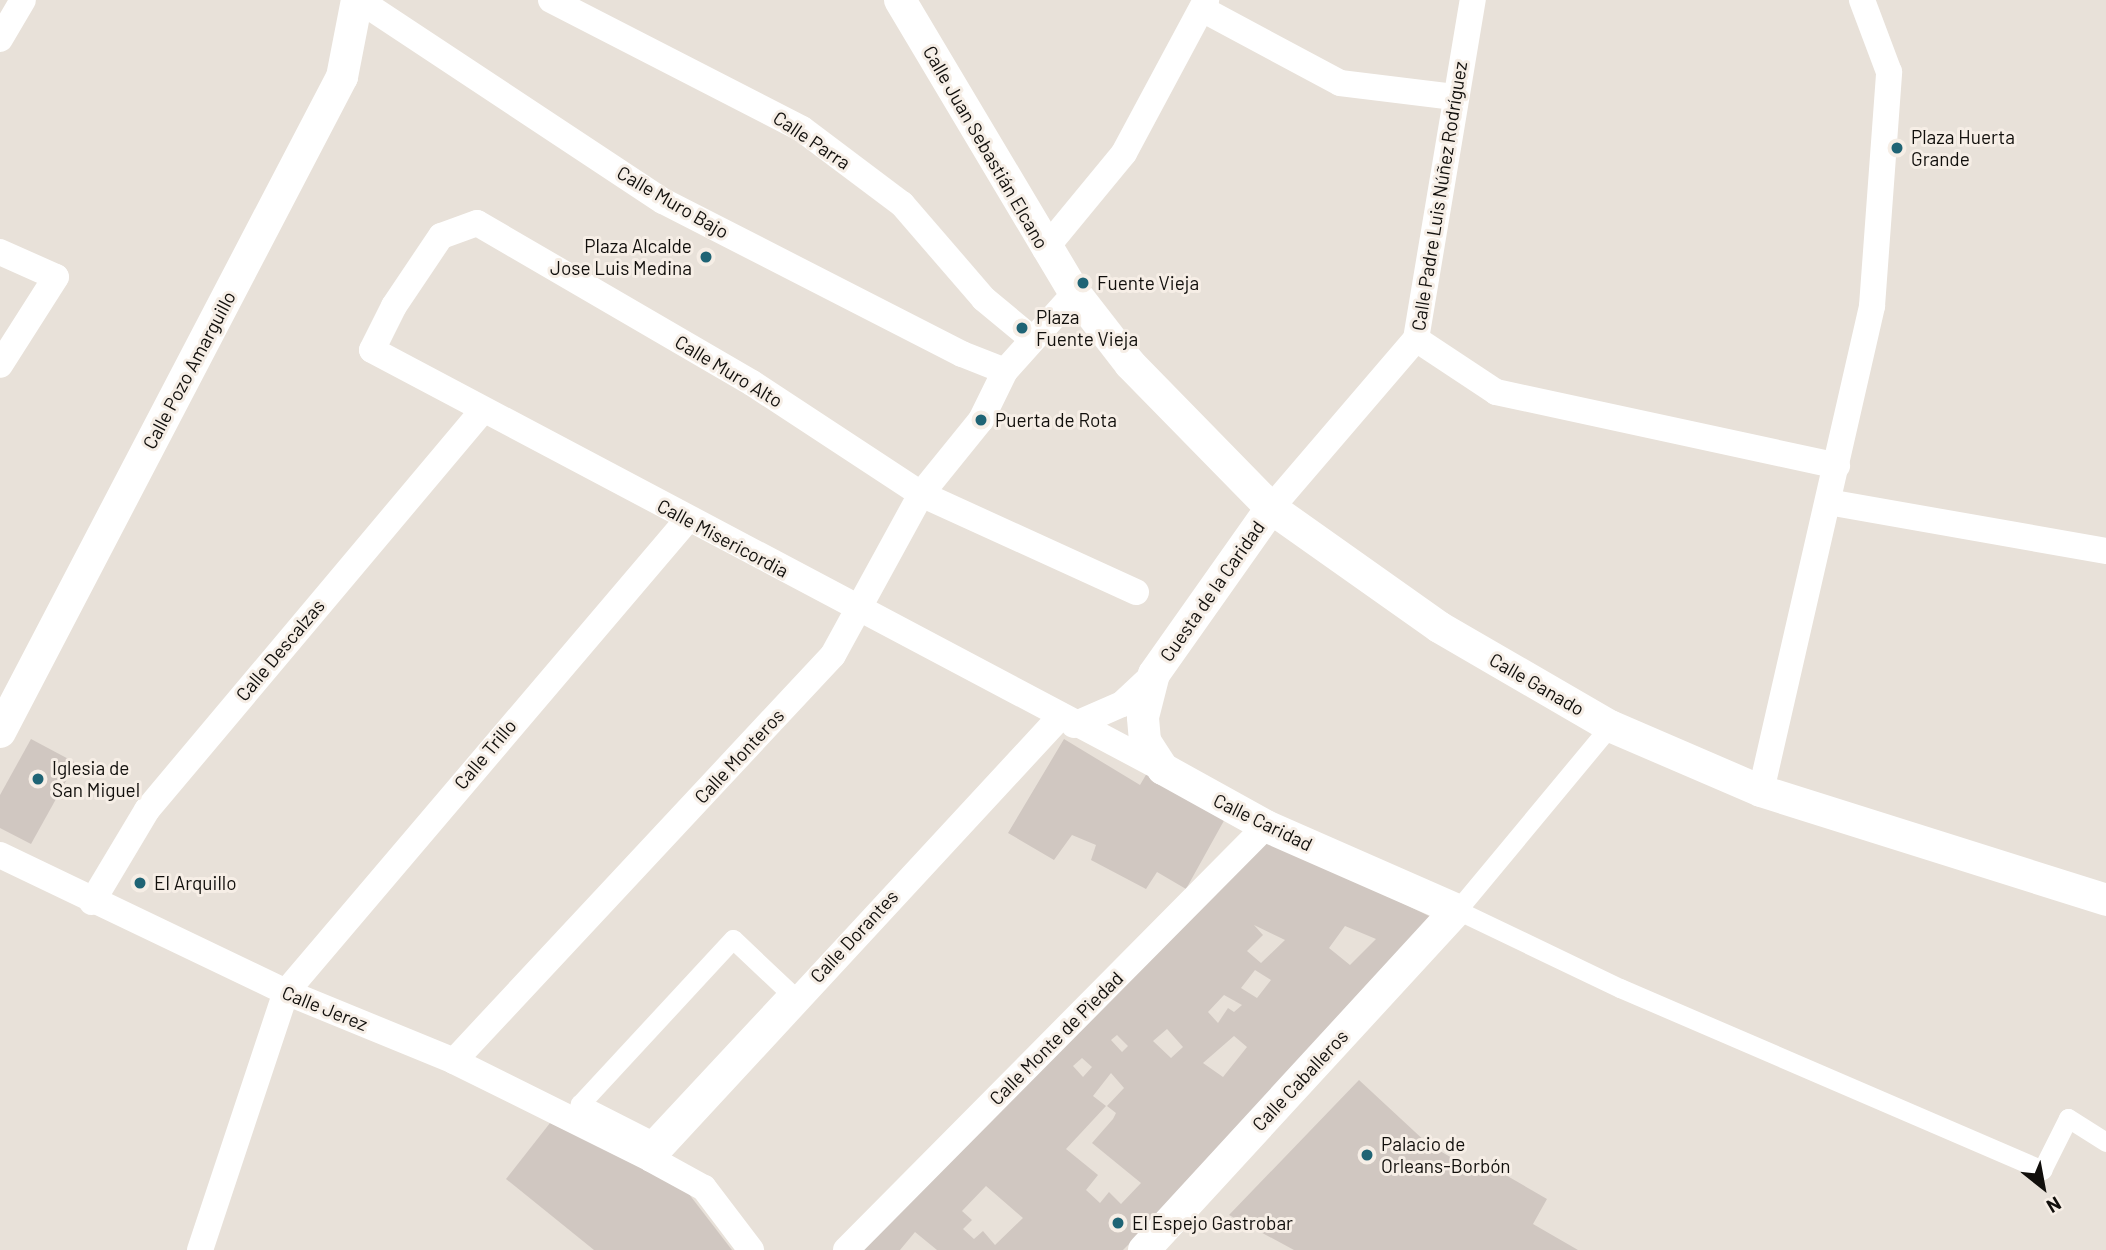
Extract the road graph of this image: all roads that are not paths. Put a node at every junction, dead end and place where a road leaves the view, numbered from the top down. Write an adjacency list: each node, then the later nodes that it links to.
1 (23, 0): 8 (street)
2 (358, 0): 17 (street, Calle Muro Bajo); 30 (street, Calle Pozo Amarguillo)
3 (551, 0): 13 (street, Calle Parra)
4 (900, 0): 10 (street, Calle Juan Sebastián Elcano)
5 (1473, 0): 9 (street, Calle Padre Luis Núñez Rodríguez)
6 (1862, 0): 19 (street)
7 (1205, 5): 9 (street); 10 (street)
8 (0, 39)
9 (1454, 97): 14 (street, Calle Padre Luis Núñez Rodríguez)
10 (1045, 249): 12 (street, Calle Juan Sebastián Elcano)
11 (0, 252): 16 (street)
12 (1075, 293): 13 (street); 22 (street, Calle Ganado)
13 (1031, 338): 17 (street)
14 (1416, 339): 19 (street); 22 (street, Calle Padre Luis Núñez Rodríguez)
15 (372, 350): 18 (street, Calle Misericordia); 20 (street, Calle Muro Alto)
16 (0, 365)
17 (1005, 371): 20 (street, Calle Monteros)
18 (483, 410): 23 (street, Calle Misericordia); 36 (street, Calle Descalzas)
19 (1838, 466): 21 (street)
20 (921, 494): 25 (street, Calle Muro Alto); 26 (street, Calle Monteros)
21 (1828, 502): 24 (street); 32 (street)
22 (1271, 508): 27 (street, Cuesta de la Caridad); 29 (street, Calle Ganado)
23 (688, 519): 26 (street, Calle Misericordia); 38 (street, Calle Trillo)
24 (2106, 551)
25 (1136, 592)
26 (859, 610): 28 (street, Calle Misericordia); 39 (street, Calle Monteros)
27 (1154, 674): 28 (street, Cuesta de la Caridad); 31 (street, Cuesta de la Caridad)
28 (1067, 721): 31 (street, Calle Caridad); 42 (street, Calle Dorantes)
29 (1610, 726): 32 (street, Calle Ganado); 37 (street)
30 (0, 732)
31 (1163, 769): 33 (street, Calle Caridad)
32 (1760, 791): 35 (street, Calle Ganado)
33 (1266, 826): 37 (street, Calle Caridad); 45 (street, Calle Monte de Piedad)
34 (0, 855): 36 (street, Calle Jerez)
35 (2106, 900)
36 (92, 902): 38 (street, Calle Jerez)
37 (1457, 909): 41 (street); 46 (street, Calle Caballeros)
38 (286, 992): 39 (street, Calle Jerez); 43 (street)
39 (454, 1060): 42 (street, Calle Jerez)
40 (580, 1104): 40 (street)
41 (2106, 1142)
42 (651, 1159): 44 (street, Calle Jerez)
43 (200, 1250)
44 (751, 1250)
45 (846, 1250)
46 (1144, 1250)

